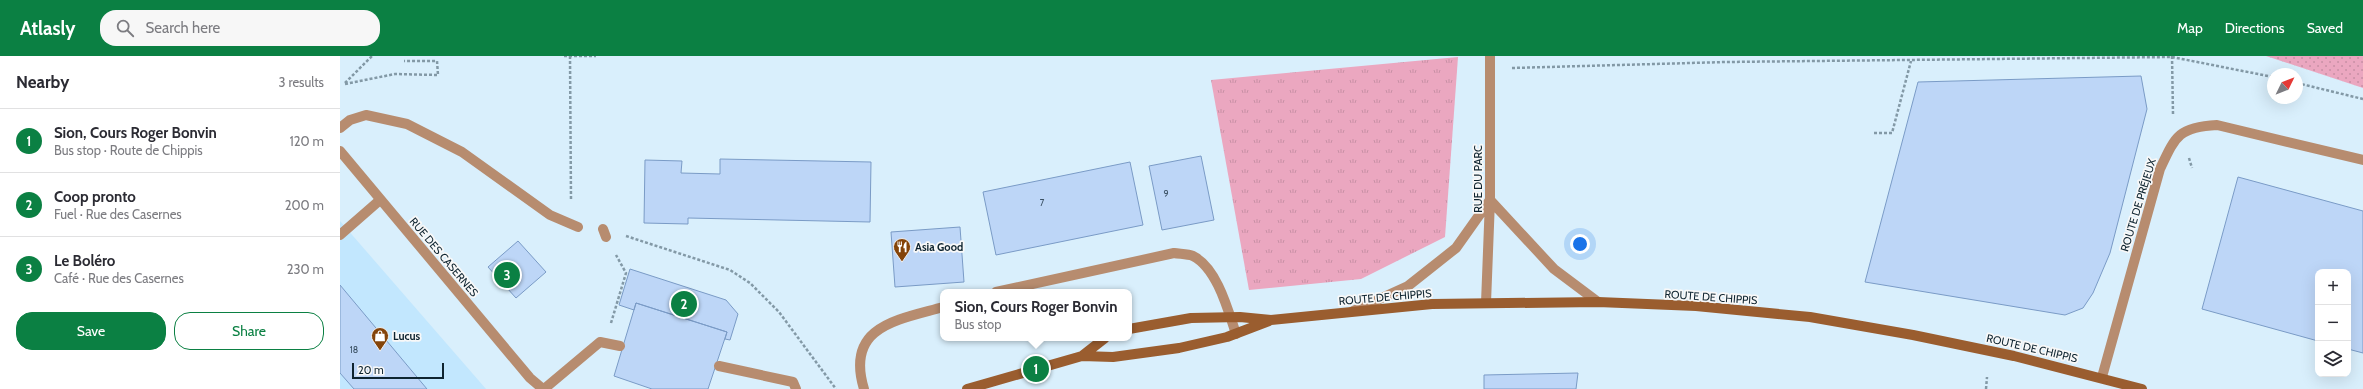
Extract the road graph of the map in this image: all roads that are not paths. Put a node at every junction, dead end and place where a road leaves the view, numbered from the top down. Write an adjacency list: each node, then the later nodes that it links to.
1 (1490, 56): 6 (street, RUE DU PARC)
2 (340, 128): 7 (street)
3 (340, 151): 5 (street, RUE DES CASERNES)
4 (2363, 160): 22 (street, ROUTE DE PRÉJEUX)
5 (380, 200): 8 (street); 23 (street, RUE DES CASERNES)
6 (1490, 200): 10 (street); 11 (street, RUE DU PARC); 13 (street)
7 (578, 227)
8 (340, 235)
9 (1010, 289): 14 (street)
10 (1598, 302): 11 (street, ROUTE DE CHIPPIS); 22 (street, ROUTE DE CHIPPIS)
11 (1486, 303): 13 (street, ROUTE DE CHIPPIS)
12 (940, 308): 27 (street)
13 (1352, 311): 15 (street, ROUTE DE CHIPPIS)
14 (1231, 317): 15 (street, ROUTE DE CHIPPIS); 16 (street, ROUTE DE CHIPPIS); 17 (street)
15 (1271, 320): 17 (street, ROUTE DE CHIPPIS)
16 (1132, 328)
17 (1236, 334): 20 (street, ROUTE DE CHIPPIS)
18 (1100, 341): 20 (street, ROUTE DE CHIPPIS)
19 (620, 346): 25 (street)
20 (1082, 356): 28 (street, ROUTE DE CHIPPIS)
21 (719, 366): 26 (street)
22 (2102, 377): 29 (street, ROUTE DE CHIPPIS)
23 (530, 378): 24 (street, RUE DES CASERNES); 25 (street, RUE DES CASERNES)
24 (536, 389)
25 (543, 389)
26 (796, 389)
27 (864, 389)
28 (967, 389)
29 (2142, 389)

